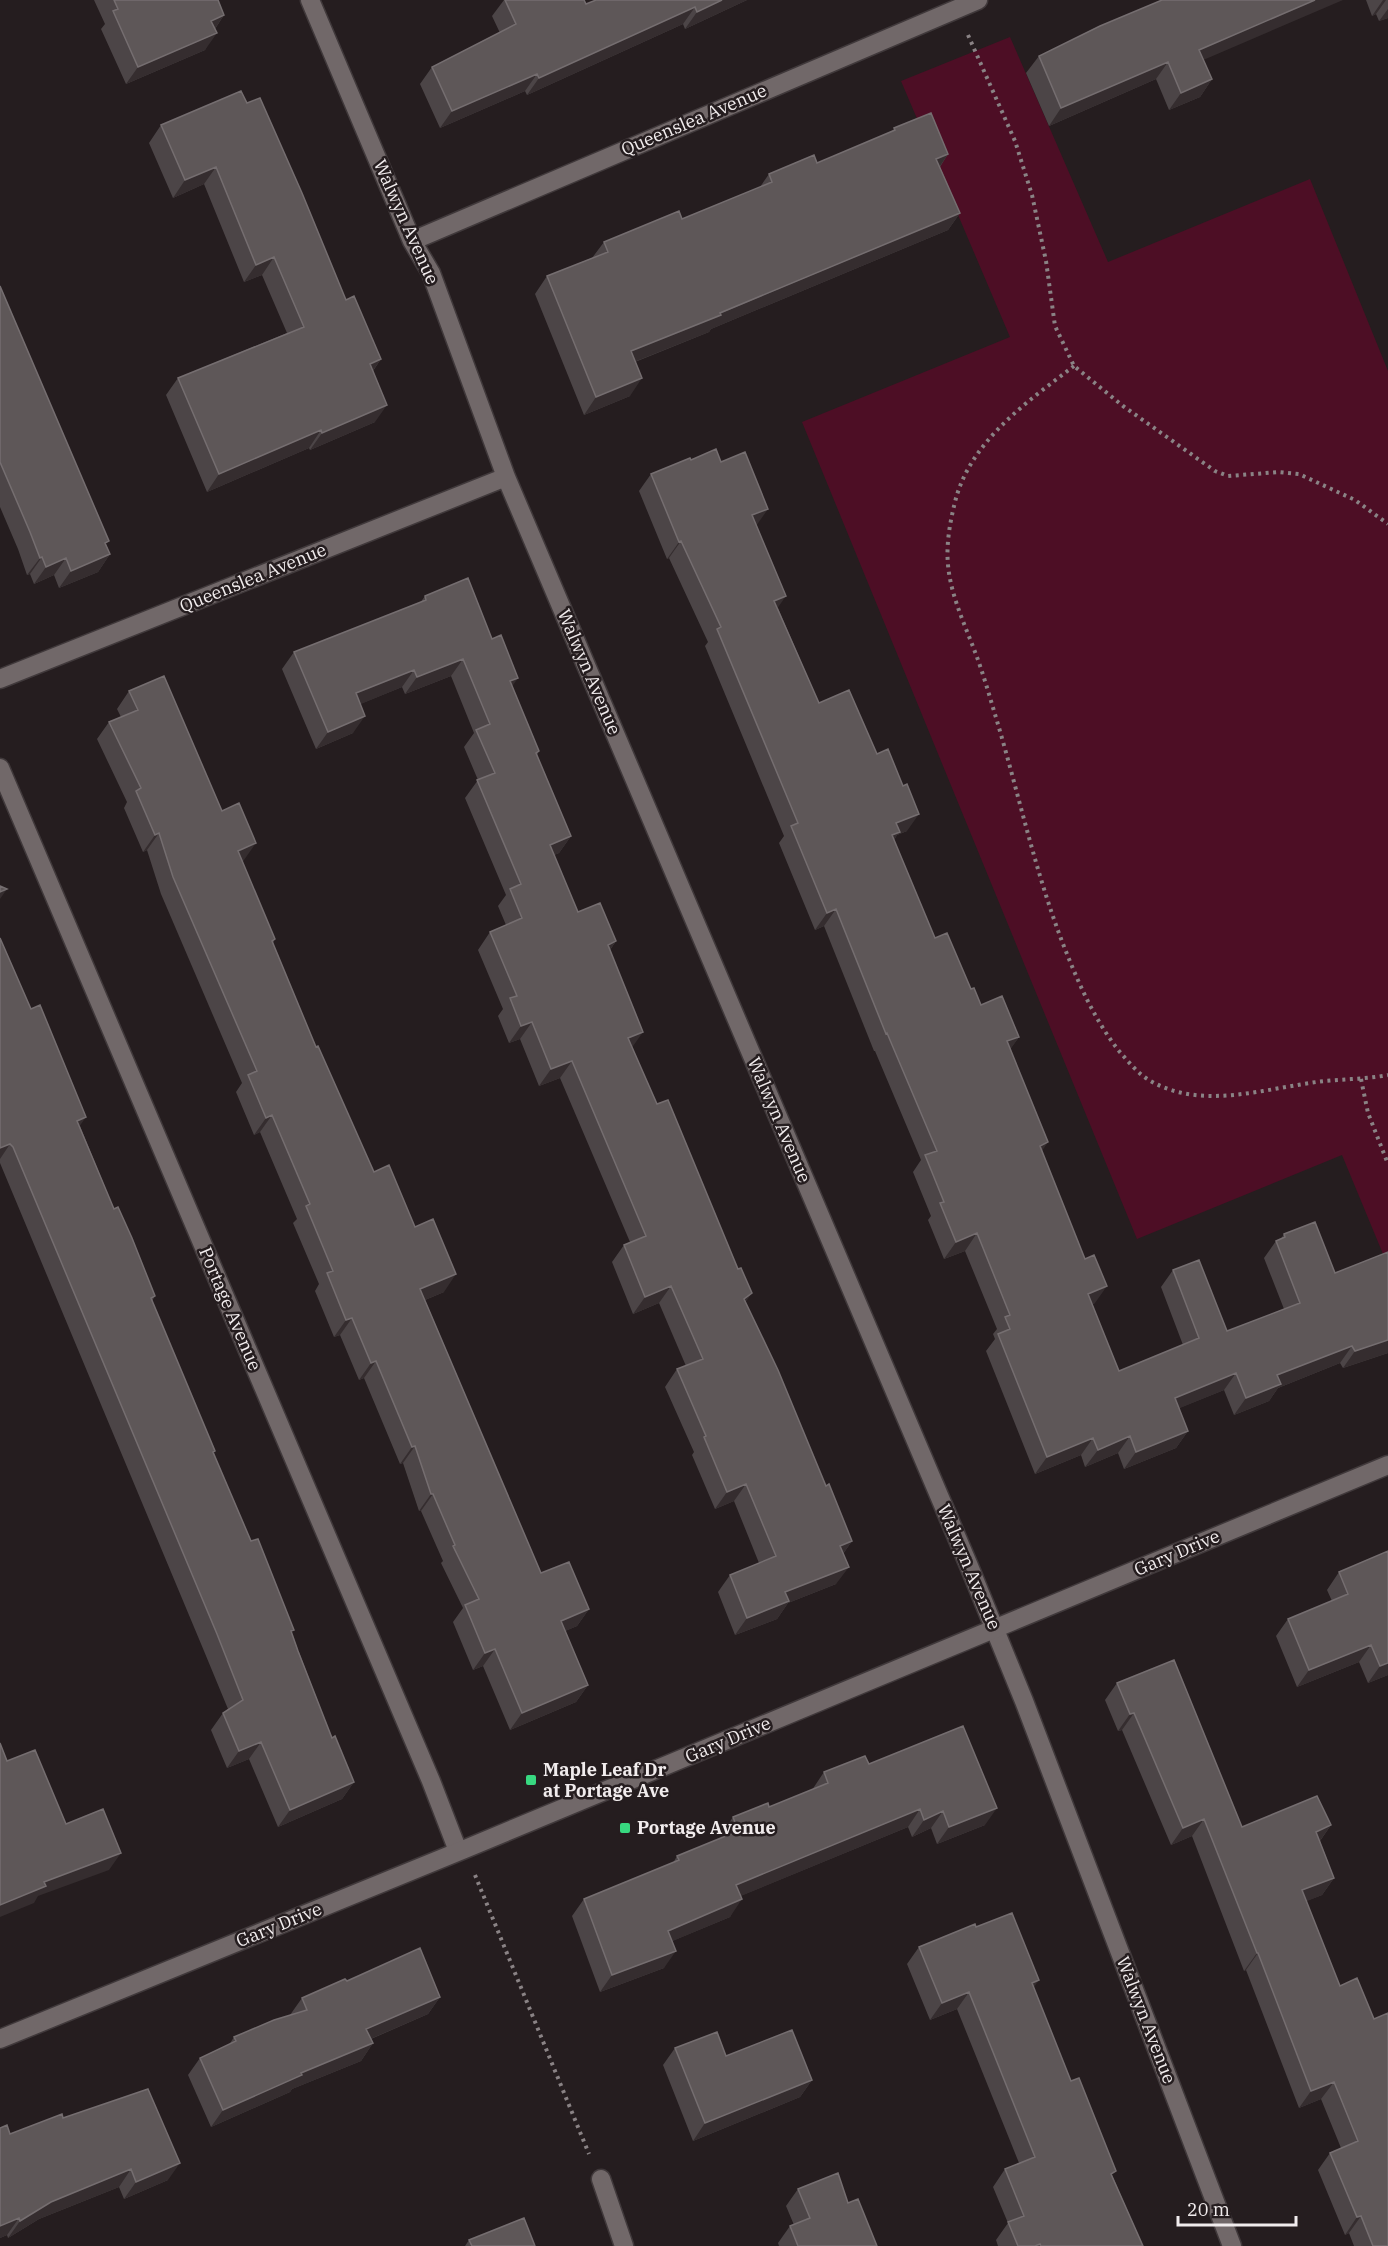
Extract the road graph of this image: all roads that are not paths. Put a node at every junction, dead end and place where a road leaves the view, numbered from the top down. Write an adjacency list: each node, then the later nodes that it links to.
1 (310, 0): 3 (street, Walwyn Avenue)
2 (978, 0): 3 (street, Queenslea Avenue)
3 (412, 240): 4 (street, Walwyn Avenue)
4 (506, 477): 5 (street, Queenslea Avenue); 8 (street, Walwyn Avenue)
5 (0, 679)
6 (0, 768): 9 (street, Portage Avenue)
7 (1388, 1465): 8 (street, Gary Drive)
8 (994, 1629): 9 (street, Gary Drive); 13 (street, Walwyn Avenue)
9 (461, 1850): 10 (street, Gary Drive)
10 (0, 2039)
11 (601, 2180): 12 (street)
12 (624, 2246)
13 (1232, 2246)

